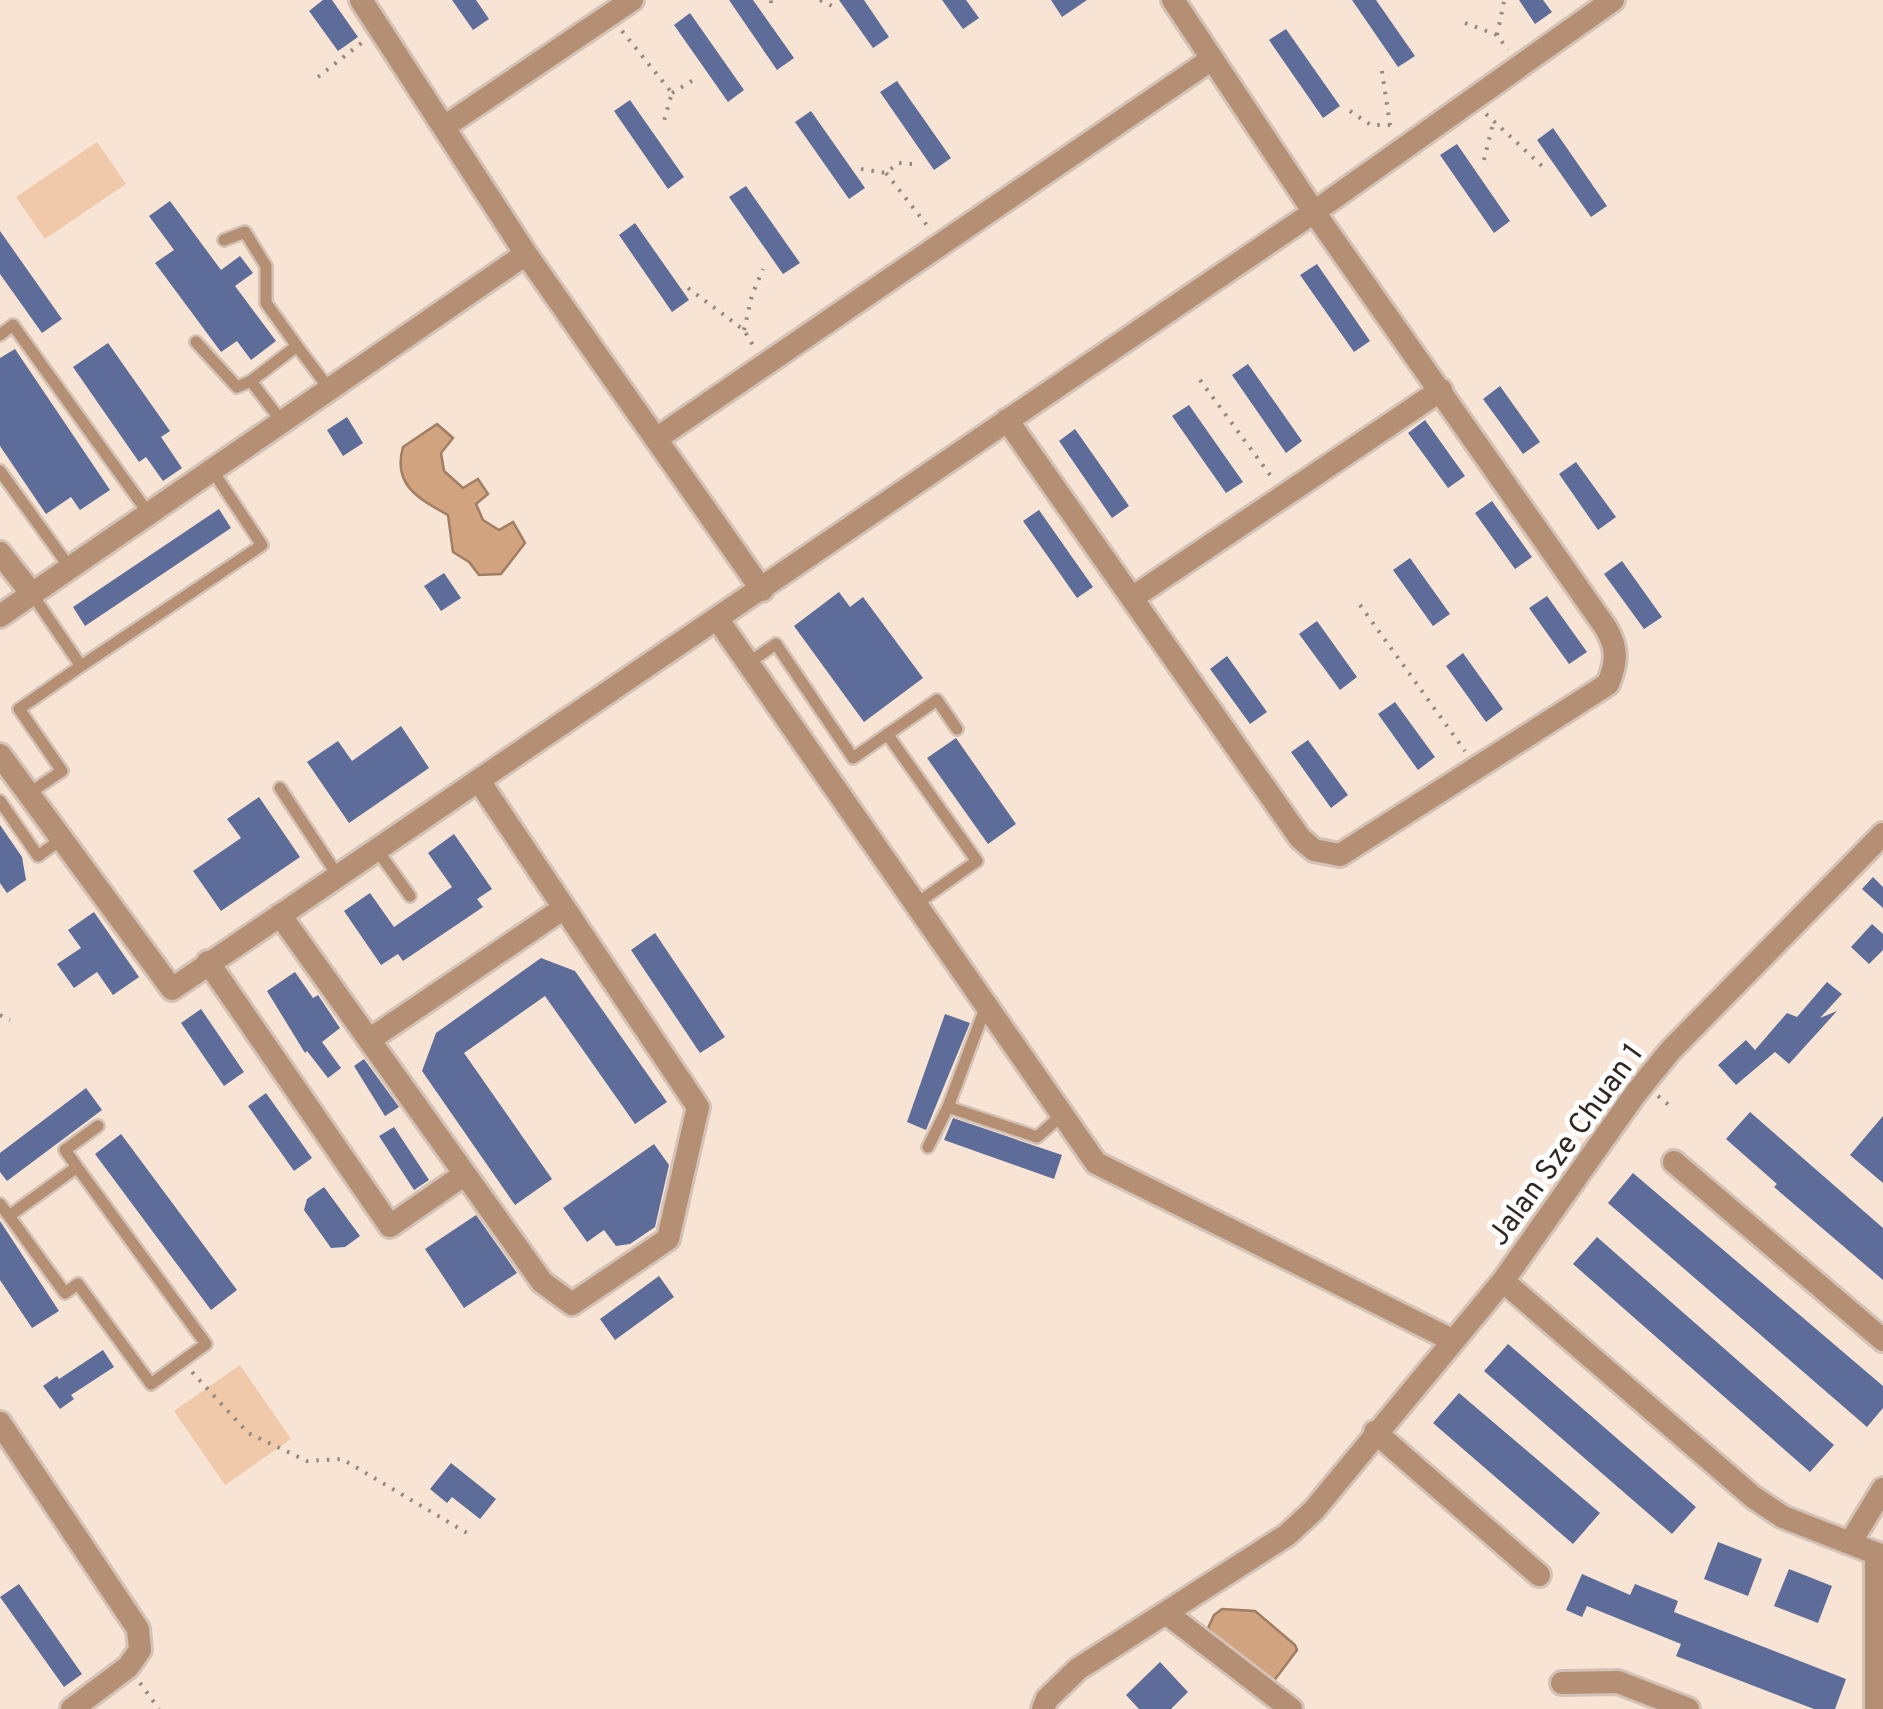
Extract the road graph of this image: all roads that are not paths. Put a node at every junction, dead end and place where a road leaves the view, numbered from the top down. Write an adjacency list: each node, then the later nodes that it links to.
1 (361, 0): 6 (street)
2 (632, 0): 6 (street)
3 (1173, 0): 5 (street)
4 (1614, 0): 7 (street)
5 (1212, 59): 7 (street); 18 (street)
6 (444, 127): 9 (street)
7 (1314, 212): 15 (street); 16 (street)
8 (224, 240): 12 (lane)
9 (526, 254): 14 (street); 18 (street)
10 (0, 335): 21 (lane)
11 (196, 342): 13 (lane)
12 (297, 346): 13 (lane); 14 (lane)
13 (251, 381): 17 (lane)
14 (330, 390): 17 (street)
15 (1441, 390): 26 (street); 26 (street)
16 (1008, 420): 24 (street); 26 (street)
17 (282, 422): 19 (street)
18 (656, 438): 24 (street)
19 (212, 470): 21 (street); 30 (lane)
20 (0, 471): 23 (lane)
21 (149, 514): 23 (street)
22 (0, 552): 25 (street)
23 (70, 568): 25 (street)
24 (762, 590): 28 (street)
25 (32, 594): 27 (street); 30 (lane)
26 (1132, 598)
27 (0, 616)
28 (718, 620): 29 (street); 34 (street)
29 (748, 663): 32 (lane); 43 (street)
30 (81, 666): 36 (lane)
31 (957, 729): 32 (lane)
32 (887, 734): 43 (lane)
33 (0, 755): 36 (street)
34 (479, 781): 40 (street); 44 (street)
35 (280, 788): 41 (lane)
36 (28, 794): 39 (street)
37 (0, 800): 39 (lane)
38 (1883, 834): 58 (street, Jalan Sze Chuan 1)
39 (62, 839): 46 (street)
40 (378, 850): 41 (street); 42 (lane)
41 (338, 876): 45 (street)
42 (410, 896)
43 (916, 904): 47 (street)
44 (564, 908): 48 (street); 55 (street)
45 (280, 915): 46 (street); 48 (street)
46 (208, 962): 55 (street)
47 (986, 1005): 49 (lane); 50 (street)
48 (369, 1040): 55 (street)
49 (948, 1107): 50 (lane); 52 (lane)
50 (1062, 1115): 59 (street)
51 (98, 1126): 54 (lane)
52 (928, 1148)
53 (1674, 1162): 60 (street)
54 (77, 1167): 57 (lane); 57 (lane)
55 (465, 1174)
56 (0, 1204): 57 (lane)
57 (9, 1216)
58 (1503, 1281): 59 (street); 64 (street, Jalan Sze Chuan 1)
59 (1452, 1340): 62 (street)
60 (1883, 1340)
61 (0, 1422): 69 (street)
62 (1376, 1432): 66 (street); 67 (street)
63 (1883, 1489): 64 (street)
64 (1850, 1543): 65 (street, Jalan Sze Chuan 1)
65 (1880, 1554): 73 (street)
66 (1539, 1575)
67 (1166, 1614): 70 (street); 71 (street)
68 (1562, 1684): 72 (street)
69 (72, 1709)
70 (1043, 1709)
71 (1290, 1709)
72 (1688, 1709)
73 (1876, 1709)

